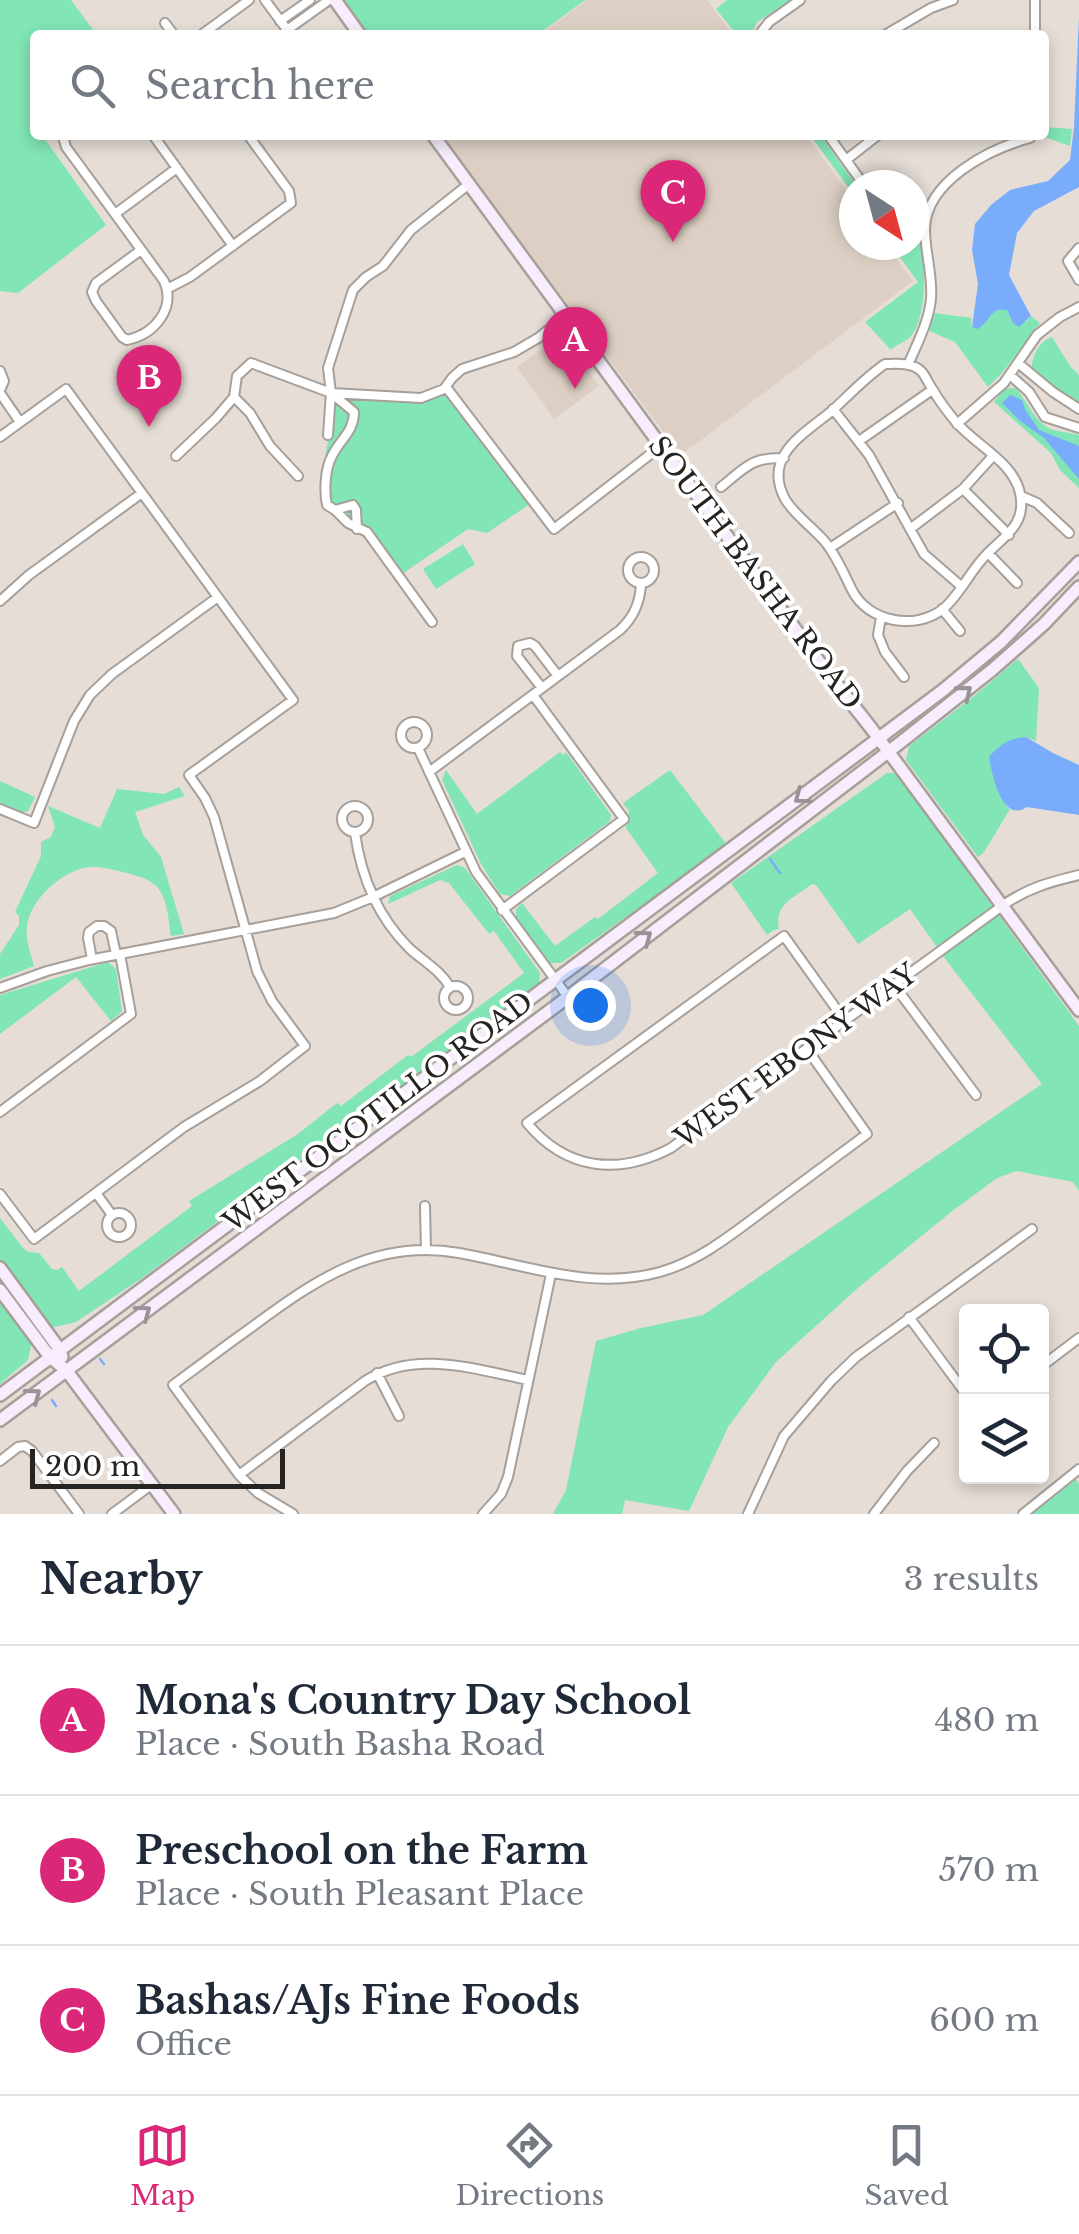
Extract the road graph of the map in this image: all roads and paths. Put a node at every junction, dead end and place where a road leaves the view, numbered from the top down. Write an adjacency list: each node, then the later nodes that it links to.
1 (249, 0): 13 (street)
2 (265, 0): 10 (street)
3 (310, 0): 8 (street)
4 (332, 0): 9 (street); 16 (main road)
5 (800, 0): 17 (street)
6 (953, 0): 18 (street)
7 (1036, 0): 19 (street)
8 (297, 9): 9 (street); 10 (street)
9 (304, 19): 15 (street)
10 (280, 21): 14 (street)
11 (166, 23): 12 (street)
12 (171, 30)
13 (208, 30)
14 (287, 30)
15 (292, 30)
16 (356, 30)
17 (763, 30)
18 (894, 30)
19 (1034, 30)
20 (64, 140): 31 (street)
21 (157, 140): 28 (street)
22 (252, 140): 33 (street)
23 (437, 140): 30 (main road, SOUTH BASHA ROAD)
24 (832, 140): 27 (street)
25 (872, 140): 27 (street)
26 (1019, 140): 32 (street)
27 (846, 160): 29 (street)
28 (177, 168): 31 (street); 33 (street)
29 (853, 170)
30 (469, 184): 40 (main road, SOUTH BASHA ROAD); 49 (street)
31 (115, 214): 35 (street)
32 (929, 214)
33 (234, 246): 38 (street)
34 (1079, 248): 37 (street)
35 (141, 250): 38 (street); 38 (street)
36 (928, 260): 42 (street)
37 (1079, 280)
38 (168, 289)
39 (1079, 307): 41 (street)
40 (566, 316): 45 (street); 60 (main road, SOUTH BASHA ROAD)
41 (1018, 363): 44 (street); 48 (street)
42 (908, 364): 46 (street); 52 (street)
43 (0, 371): 47 (street)
44 (1010, 375): 51 (street); 55 (street)
45 (446, 387): 49 (street); 60 (street)
46 (932, 390): 55 (street); 59 (street)
47 (0, 392): 54 (street)
48 (1053, 392): 51 (street); 53 (street)
49 (331, 394): 50 (street); 57 (street); 70 (street)
50 (234, 397): 61 (street); 64 (street)
51 (1038, 408): 56 (street)
52 (834, 409): 59 (street); 63 (street)
53 (1079, 409)
54 (20, 422): 58 (street); 67 (street)
55 (958, 424): 62 (street)
56 (1079, 428)
57 (328, 435)
58 (0, 437)
59 (859, 441): 69 (street)
60 (661, 446): 92 (main road, SOUTH BASHA ROAD)
61 (176, 456)
62 (992, 456): 66 (street); 68 (street)
63 (784, 458): 65 (street); 75 (street)
64 (298, 476)
65 (721, 487)
66 (963, 489): 72 (street); 74 (street)
67 (142, 493): 82 (street); 83 (street)
68 (1021, 496): 73 (street); 74 (street)
69 (898, 503): 72 (street); 75 (street)
70 (335, 510): 71 (street); 71 (street)
71 (357, 528): 86 (street)
72 (910, 529): 80 (street)
73 (1069, 533)
74 (1009, 536): 76 (street)
75 (830, 548): 85 (street)
76 (988, 553): 78 (street); 80 (street)
77 (1079, 562): 92 (main road, WEST OCOTILLO ROAD)
78 (1016, 582)
79 (641, 584): 88 (street)
80 (961, 586): 84 (street)
81 (1079, 588): 94 (main road, WEST OCOTILLO ROAD, one-way to 81)
82 (218, 596): 96 (street); 103 (street)
83 (0, 601)
84 (942, 609): 85 (street); 87 (street)
85 (881, 617): 89 (street)
86 (432, 622)
87 (960, 631)
88 (558, 676): 90 (street); 90 (street)
89 (904, 678)
90 (542, 688): 91 (street)
91 (533, 695): 95 (street); 102 (street)
92 (879, 739): 94 (main road, SOUTH BASHA ROAD); 106 (main road, WEST OCOTILLO ROAD, one-way to 106)
93 (418, 748): 95 (street)
94 (888, 752): 101 (main road, SOUTH BASHA ROAD); 110 (main road, WEST OCOTILLO ROAD, one-way to 94)
95 (429, 772): 98 (street)
96 (0, 809)
97 (355, 833): 100 (street)
98 (465, 852): 100 (street); 102 (street)
99 (1079, 875): 101 (street, WEST EBONY WAY)
100 (373, 897): 103 (street); 108 (street)
101 (1002, 906): 107 (street, WEST EBONY WAY); 111 (main road, SOUTH BASHA ROAD)
102 (502, 910): 106 (street)
103 (245, 930): 104 (street); 116 (street)
104 (118, 954): 105 (street); 105 (street); 115 (street)
105 (92, 959): 109 (street)
106 (556, 980): 110 (street); 127 (main road, WEST OCOTILLO ROAD)
107 (894, 985): 112 (street, WEST EBONY WAY); 114 (street)
108 (450, 987)
109 (0, 988)
110 (568, 997): 129 (main road, WEST OCOTILLO ROAD, one-way to 110)
111 (1079, 1010)
112 (846, 1020): 113 (street, WEST EBONY WAY); 113 (street, WEST EBONY WAY)
113 (807, 1048): 123 (street)
114 (976, 1095)
115 (0, 1112)
116 (96, 1193): 117 (street); 119 (street)
117 (0, 1194)
118 (424, 1206): 121 (street)
119 (112, 1215)
120 (1032, 1229): 125 (street)
121 (426, 1250): 123 (street); 139 (street)
122 (0, 1268): 127 (main road)
123 (551, 1274): 131 (street)
124 (0, 1290): 127 (main road)
125 (908, 1318): 132 (street); 146 (street)
126 (1079, 1338): 128 (street)
127 (54, 1354): 129 (main road); 133 (main road, WEST OCOTILLO ROAD)
128 (1049, 1361)
129 (66, 1370): 135 (main road, WEST OCOTILLO ROAD, one-way to 129); 140 (main road)
130 (376, 1373): 131 (street); 134 (street); 139 (street)
131 (528, 1380): 145 (street)
132 (959, 1385)
133 (0, 1395)
134 (399, 1416)
135 (0, 1420)
136 (934, 1442): 147 (street)
137 (0, 1461): 141 (street)
138 (1078, 1471): 148 (street)
139 (239, 1475): 144 (street)
140 (151, 1485): 142 (street); 143 (main road)
141 (79, 1514)
142 (112, 1514)
143 (174, 1514)
144 (293, 1514)
145 (483, 1514)
146 (748, 1514)
147 (874, 1514)
148 (1023, 1514)

